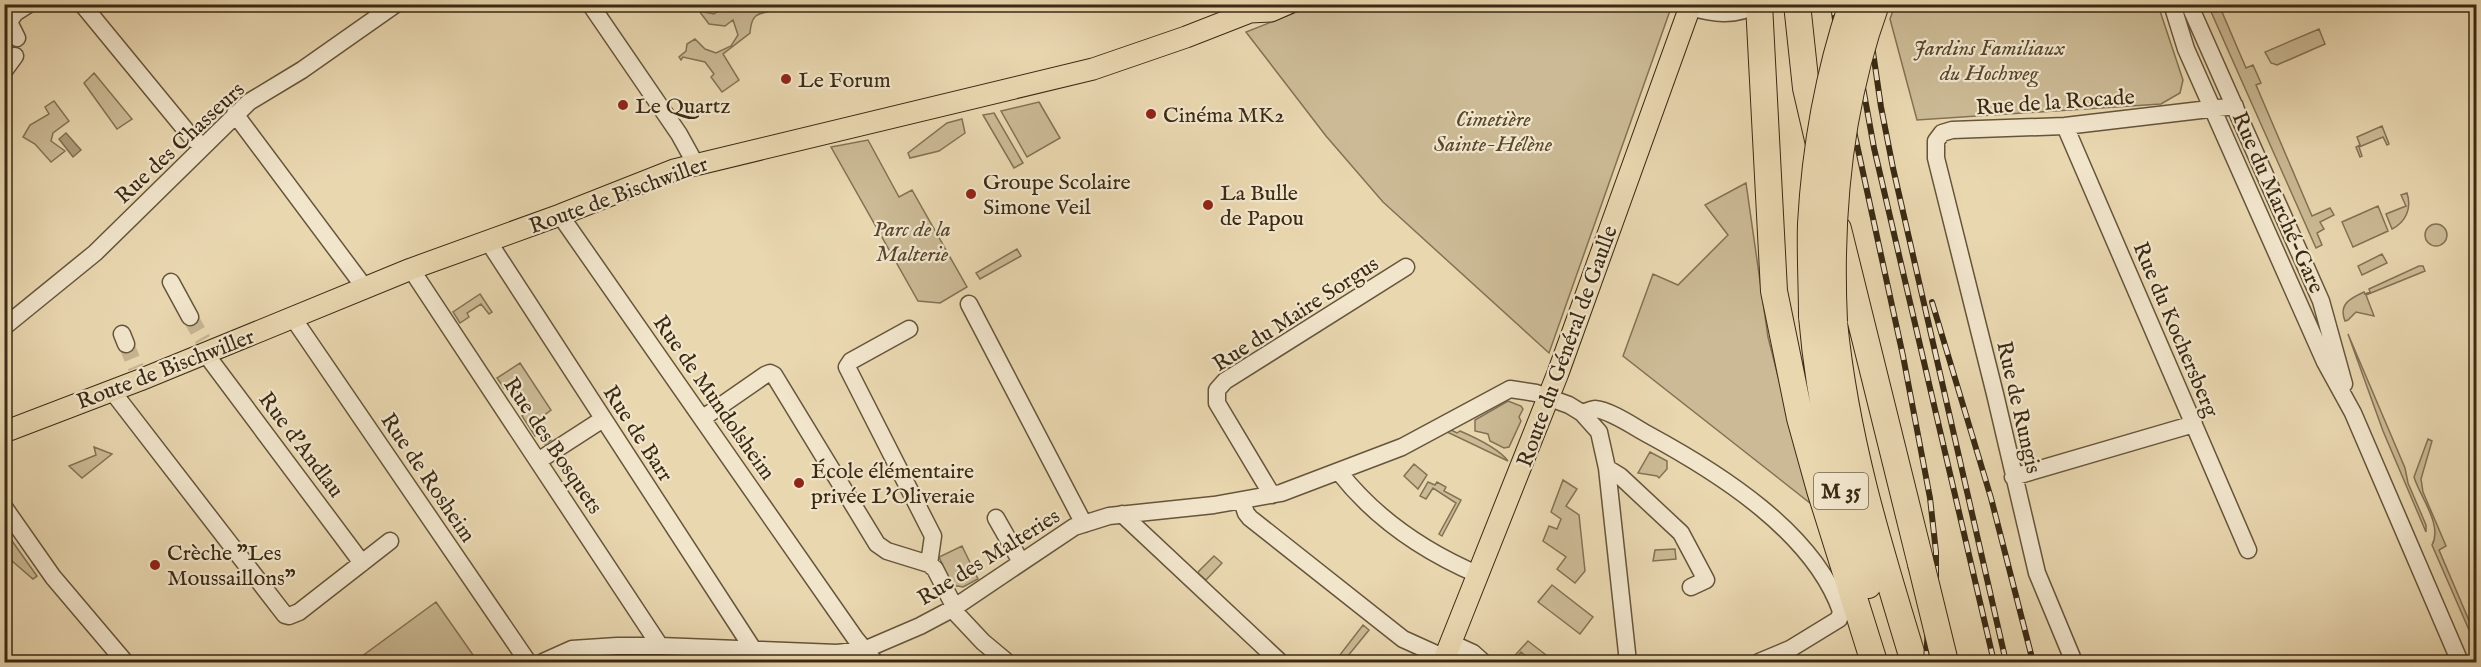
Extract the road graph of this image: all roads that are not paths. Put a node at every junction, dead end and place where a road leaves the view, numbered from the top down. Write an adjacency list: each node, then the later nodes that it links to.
1 (29, 4): 15 (street)
2 (82, 4): 22 (street)
3 (396, 4): 20 (street, Rue des Chasseurs)
4 (590, 4): 24 (street)
5 (1287, 4): 14 (main road, Route de Bischwiller)
6 (1730, 4): 13 (street)
7 (1797, 4): 82 (highway, bridge)
8 (1852, 4): 34 (highway, M 35, bridge)
9 (1876, 4): 34 (highway, M 35, bridge)
10 (2172, 4): 19 (street, Rue du Marché-Gare)
11 (2189, 4): 18 (street, Rue du Marché-Gare)
12 (1690, 6): 13 (street); 39 (main road, Route du Général de Gaulle)
13 (1755, 6): 79 (highway)
14 (1252, 7): 24 (main road, Route de Bischwiller)
15 (17, 38)
16 (15, 56): 17 (street)
17 (4, 71)
18 (2235, 106): 19 (street, Rue de la Rocade); 41 (street, Rue du Marché-Gare)
19 (2214, 109): 21 (street, Rue de la Rocade); 41 (street, Rue du Marché-Gare)
20 (235, 114): 22 (street, Rue des Chasseurs); 30 (street)
21 (2065, 126): 23 (street, Rue de la Rocade); 44 (street, Rue du Kochersberg)
22 (203, 145): 35 (street, Rue des Chasseurs)
23 (1936, 158): 49 (street, Rue de Rungis)
24 (695, 163): 25 (main road, Route de Bischwiller)
25 (560, 215): 26 (main road, Route de Bischwiller); 42 (street, Rue de Mundolsheim)
26 (488, 241): 28 (main road, Route de Bischwiller); 43 (street, Rue de Barr)
27 (1406, 267): 50 (street, Rue du Maire Sorgus)
28 (411, 269): 30 (main road, Route de Bischwiller); 46 (street, Rue des Bosquets)
29 (171, 282): 32 (street)
30 (364, 288): 33 (main road, Route de Bischwiller)
31 (969, 304): 55 (street)
32 (190, 317)
33 (293, 318): 37 (main road, Route de Bischwiller); 71 (street, Rue de Rosheim)
34 (1823, 319): 80 (highway, M 35); 81 (highway, M 35)
35 (4, 327)
36 (909, 329): 60 (street)
37 (206, 348): 38 (main road, Route de Bischwiller); 59 (street, Rue d'Andlau)
38 (112, 391): 45 (main road, Route de Bischwiller); 59 (street)
39 (1548, 397): 40 (street, Rue des Malteries); 48 (street, Rue des Malteries); 61 (main road, Route du Général de Gaulle)
40 (1582, 412): 47 (street); 78 (street)
41 (2353, 413): 84 (street, Rue du Marché-Gare)
42 (703, 418): 60 (street); 69 (street, Rue de Mundolsheim)
43 (603, 419): 46 (street); 66 (street, Rue de Barr)
44 (2194, 424): 49 (street); 57 (street, Rue du Kochersberg)
45 (4, 432)
46 (538, 461): 65 (street, Rue des Bosquets)
47 (1607, 468): 62 (street); 77 (street)
48 (1339, 472): 50 (street, Rue des Malteries); 61 (street)
49 (2013, 477): 83 (street, Rue de Rungis)
50 (1272, 495): 51 (street, Rue des Malteries)
51 (1242, 501): 53 (street, Rue des Malteries); 67 (street)
52 (4, 507): 70 (street)
53 (1122, 514): 55 (street, Rue des Malteries); 75 (street)
54 (996, 518): 58 (street)
55 (1084, 524): 58 (street, Rue des Malteries)
56 (390, 541): 59 (street)
57 (2248, 550)
58 (1021, 562): 63 (street, Rue des Malteries)
59 (362, 563)
60 (929, 564): 63 (street)
61 (1479, 575): 67 (main road, Route du Général de Gaulle)
62 (1691, 587)
63 (953, 608): 69 (street, Rue des Malteries); 74 (street)
64 (616, 646): 65 (street, Rue des Malteries); 72 (street, Rue des Malteries); 73 (street)
65 (660, 646): 68 (street, Rue des Malteries)
66 (753, 649): 68 (street, Rue des Malteries); 69 (street, Rue des Malteries)
67 (1447, 654): 76 (street)
68 (732, 656)
69 (870, 656)
70 (125, 663)
71 (528, 663)
72 (543, 663)
73 (624, 663)
74 (1007, 663)
75 (1280, 663)
76 (1483, 663)
77 (1628, 663)
78 (1759, 663)
79 (1874, 663)
80 (1890, 663)
81 (1914, 663)
82 (1945, 663)
83 (2074, 663)
84 (2460, 663)

